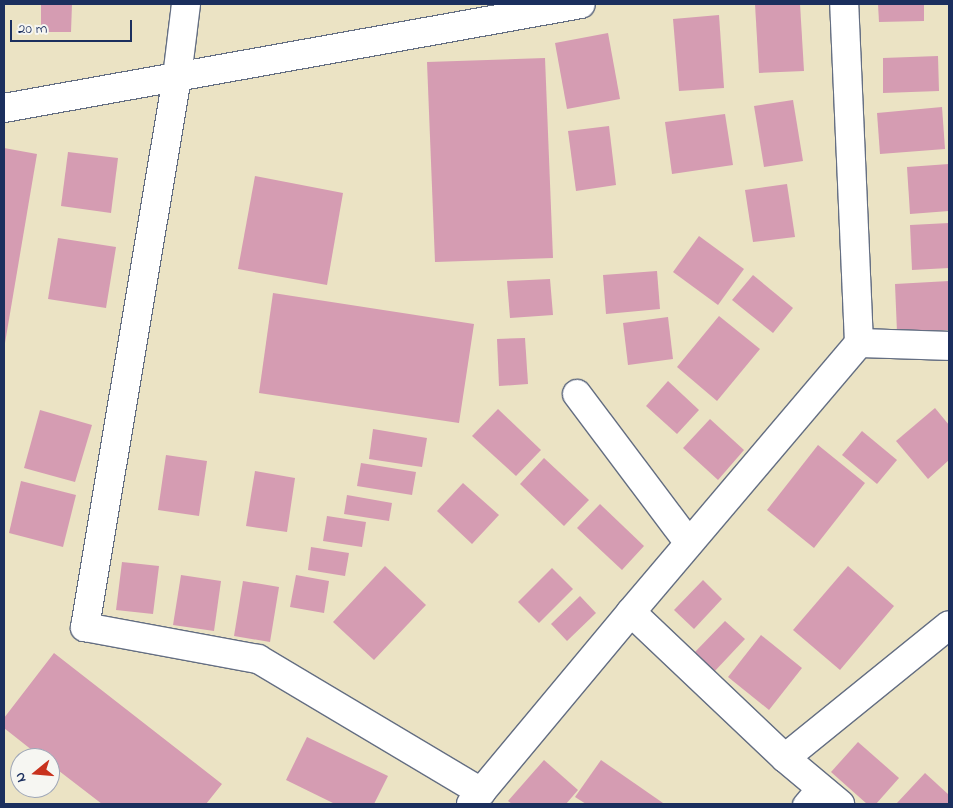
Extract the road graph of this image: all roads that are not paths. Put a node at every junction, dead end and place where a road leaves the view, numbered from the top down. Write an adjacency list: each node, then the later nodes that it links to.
1 (186, 4): 4 (street)
2 (581, 4): 4 (street)
3 (844, 4): 6 (street)
4 (177, 77): 5 (street); 14 (street)
5 (4, 108)
6 (859, 343): 7 (street); 9 (street)
7 (949, 346)
8 (577, 394): 9 (street)
9 (688, 543): 10 (street)
10 (630, 612): 12 (street); 14 (street)
11 (949, 624): 12 (street)
12 (785, 758): 13 (street)
13 (811, 794): 15 (street)
14 (477, 800)
15 (840, 804)

